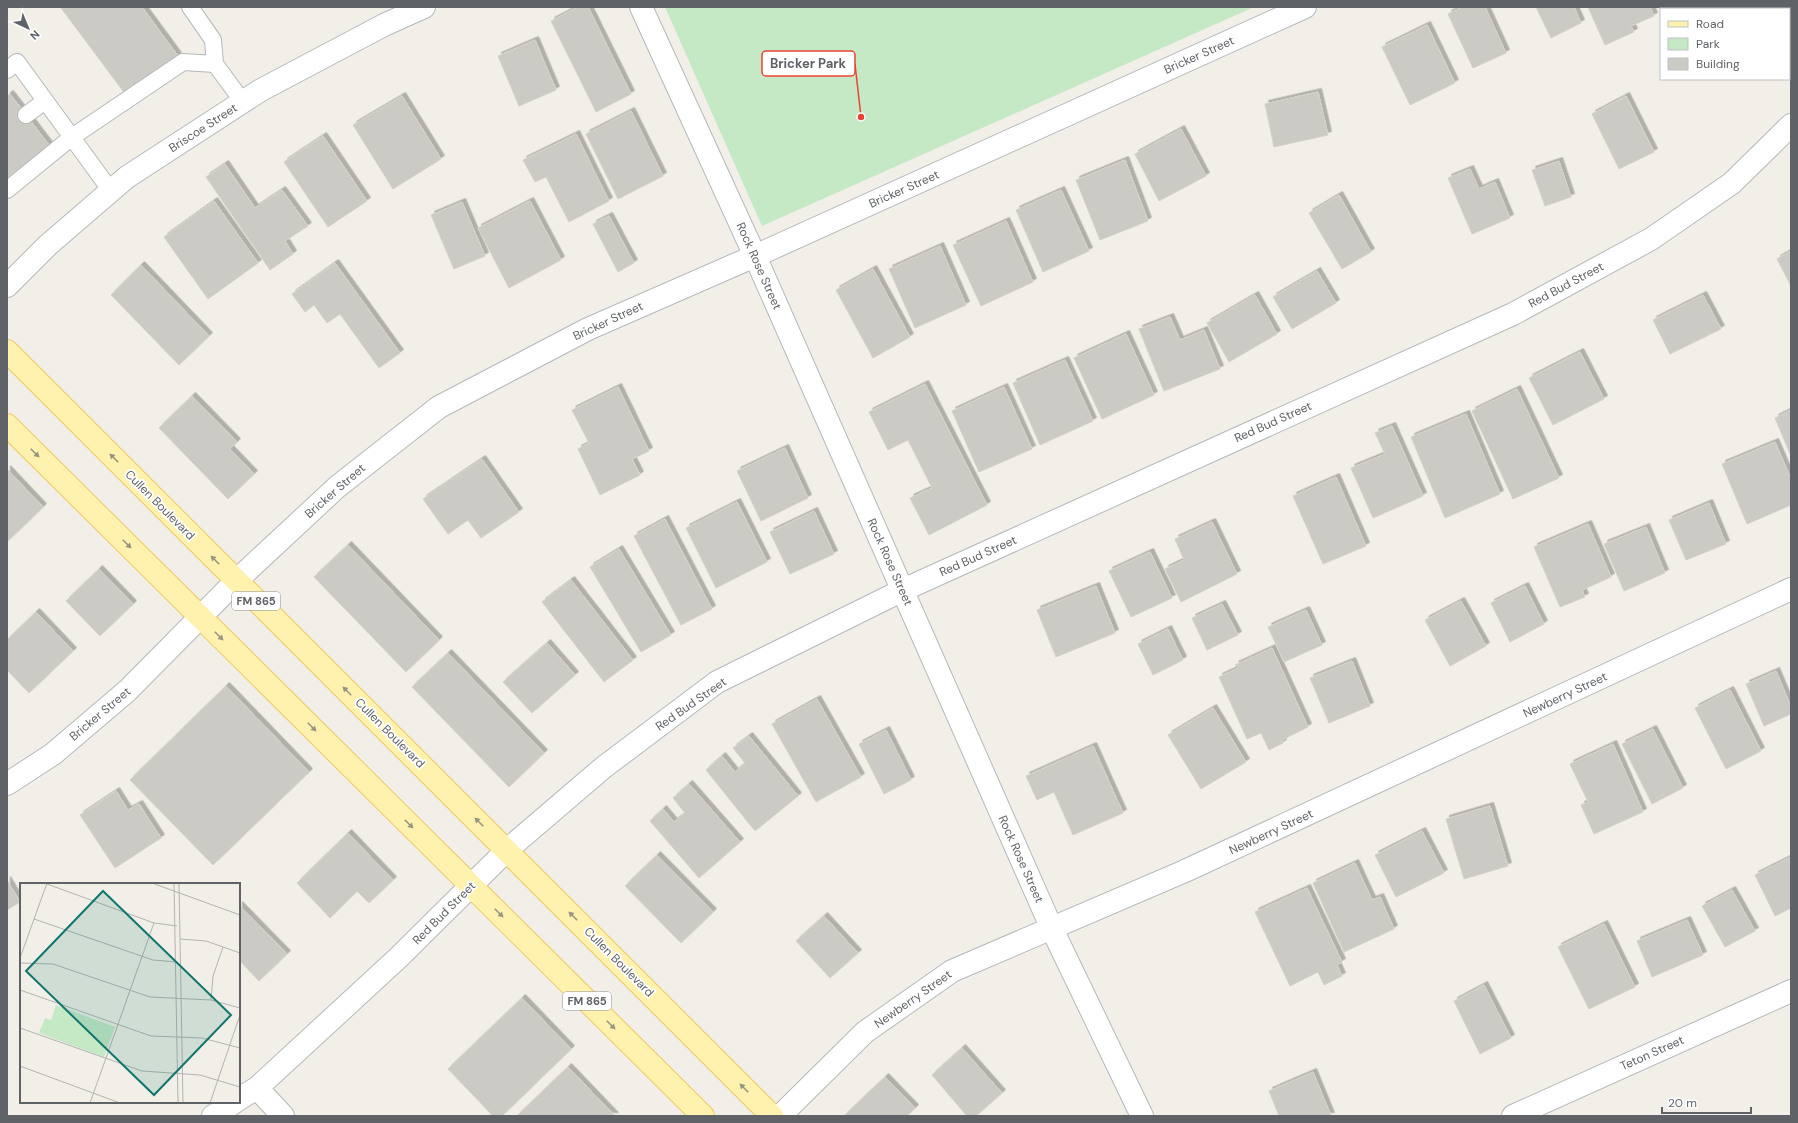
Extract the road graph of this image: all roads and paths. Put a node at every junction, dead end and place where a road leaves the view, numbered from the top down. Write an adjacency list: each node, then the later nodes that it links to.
1 (190, 7): 5 (lane)
2 (424, 7): 8 (street, Briscoe Street)
3 (641, 7): 14 (street, Rock Rose Street)
4 (1305, 7): 14 (street, Bricker Street)
5 (215, 64): 8 (lane); 11 (lane)
6 (7, 70): 7 (lane)
7 (45, 101): 9 (lane); 11 (lane)
8 (243, 102): 13 (street, Briscoe Street)
9 (26, 115)
10 (1791, 125): 19 (street, Red Bud Street)
11 (72, 137): 12 (lane); 13 (lane)
12 (7, 190)
13 (111, 191): 15 (street, Briscoe Street)
14 (755, 256): 18 (street, Bricker Street); 19 (street, Rock Rose Street)
15 (7, 286)
16 (7, 351): 18 (main road, Cullen Boulevard / FM 865, one-way to 16)
17 (7, 425): 21 (main road, FM 865, one-way to 21)
18 (236, 581): 21 (street, Bricker Street); 23 (main road, Cullen Boulevard / FM 865, one-way to 18)
19 (903, 590): 23 (street, Red Bud Street); 25 (street, Rock Rose Street)
20 (1791, 590): 25 (street, Newberry Street)
21 (201, 617): 22 (street, Bricker Street); 24 (main road, FM 865, one-way to 24)
22 (7, 784)
23 (507, 850): 24 (street, Red Bud Street); 33 (main road, Cullen Boulevard / FM 865, one-way to 23)
24 (471, 886): 27 (street, Red Bud Street); 32 (main road, FM 865, one-way to 32)
25 (1052, 928): 34 (street, Newberry Street); 35 (street, Rock Rose Street)
26 (1791, 991): 36 (street, Teton Street)
27 (257, 1088): 28 (street, Red Bud Street); 31 (street)
28 (240, 1099)
29 (233, 1103): 30 (street)
30 (213, 1116)
31 (283, 1116)
32 (703, 1116)
33 (772, 1116)
34 (780, 1116)
35 (1142, 1116)
36 (1513, 1116)

